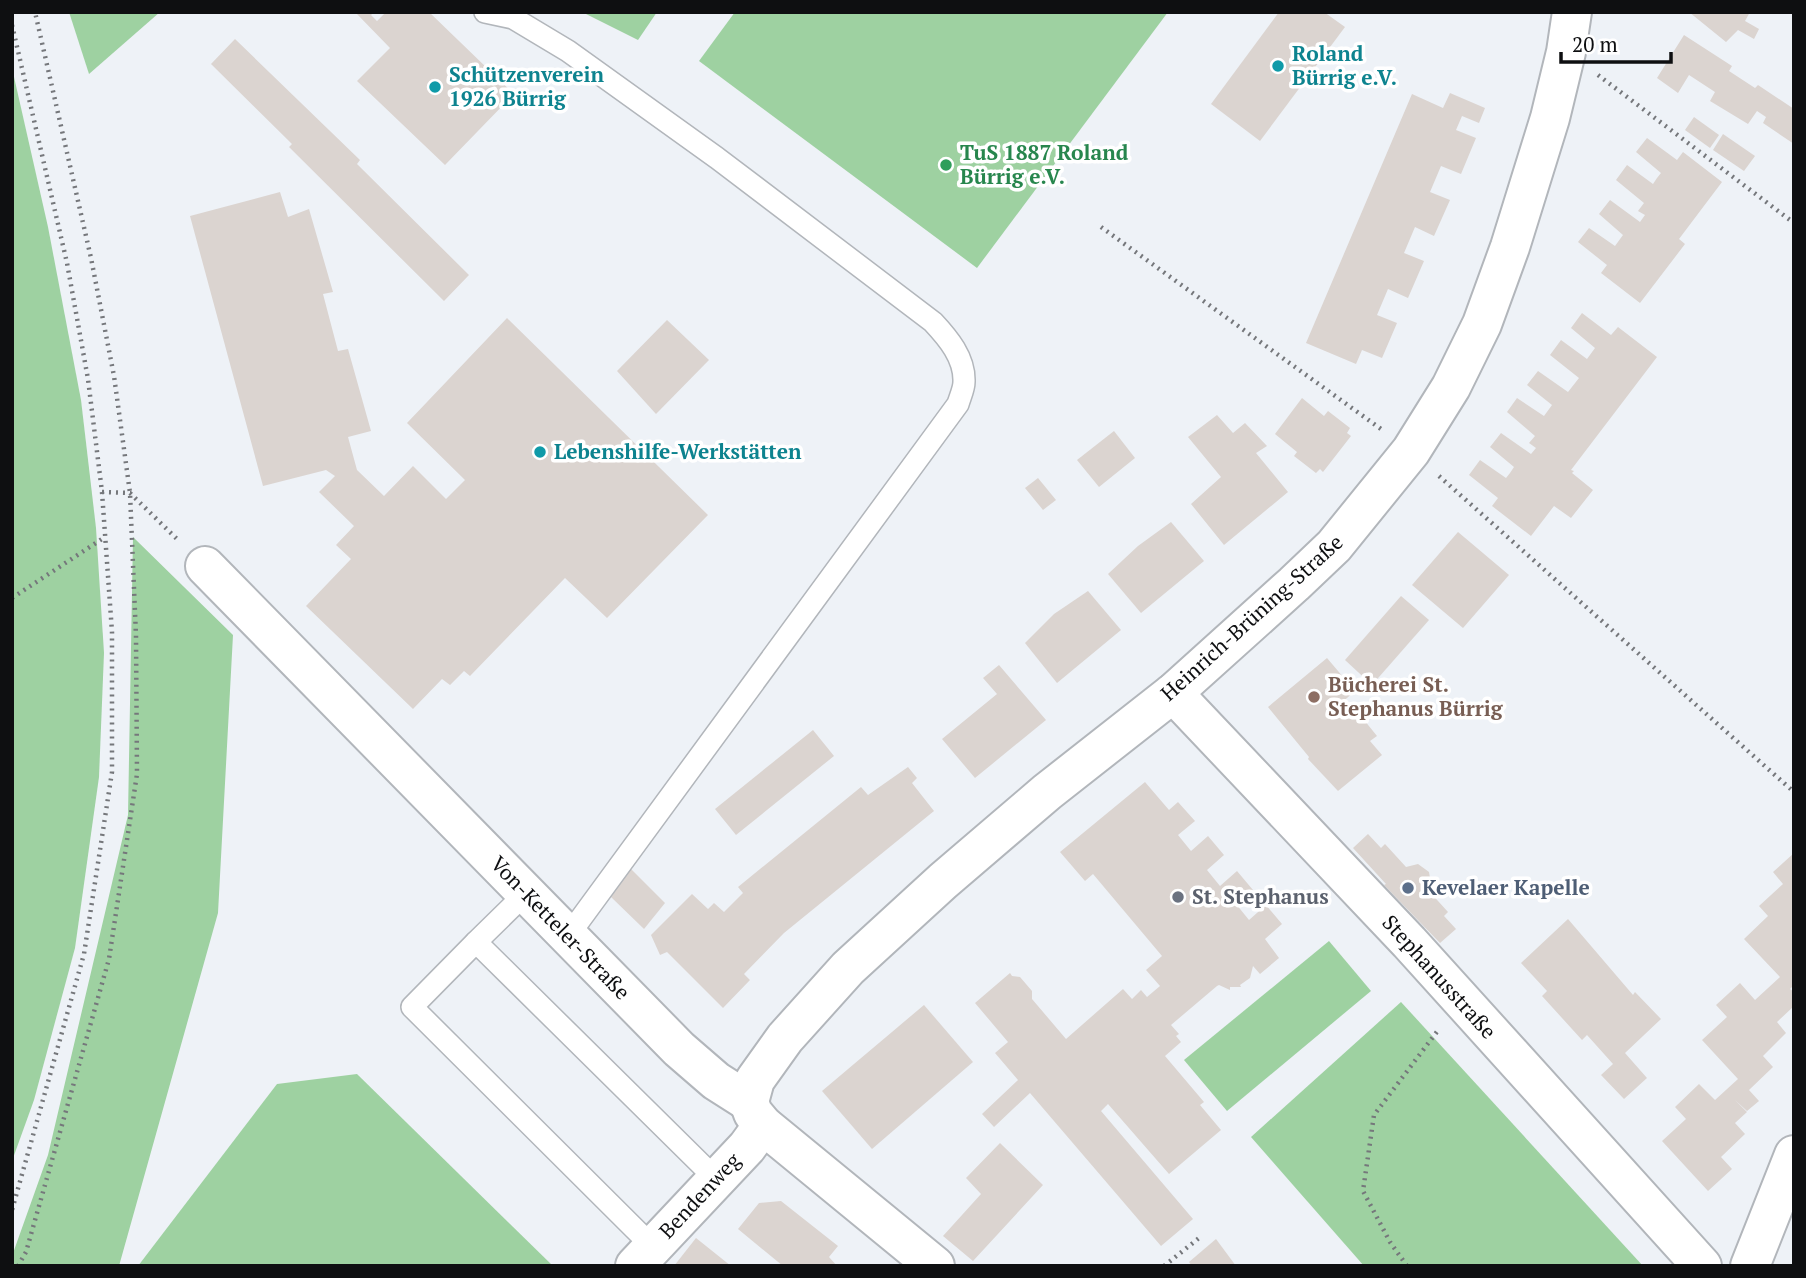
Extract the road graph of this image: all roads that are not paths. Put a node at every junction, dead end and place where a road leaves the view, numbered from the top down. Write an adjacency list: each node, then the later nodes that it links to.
1 (485, 12): 6 (lane)
2 (1572, 12): 4 (street, Heinrich-Brüning-Straße)
3 (205, 566): 5 (street, Von-Ketteler-Straße)
4 (1172, 693): 8 (street, Heinrich-Brüning-Straße); 13 (street, Stephanusstraße)
5 (526, 893): 6 (street, Von-Ketteler-Straße); 7 (lane)
6 (568, 936): 8 (street, Von-Ketteler-Straße)
7 (476, 942): 10 (lane); 11 (lane)
8 (756, 1113): 10 (street, Bendenweg); 12 (street, Von-Ketteler-Straße)
9 (1794, 1155): 14 (street)
10 (716, 1179): 11 (street, Bendenweg)
11 (644, 1256)
12 (935, 1266)
13 (1702, 1266)
14 (1750, 1266)

